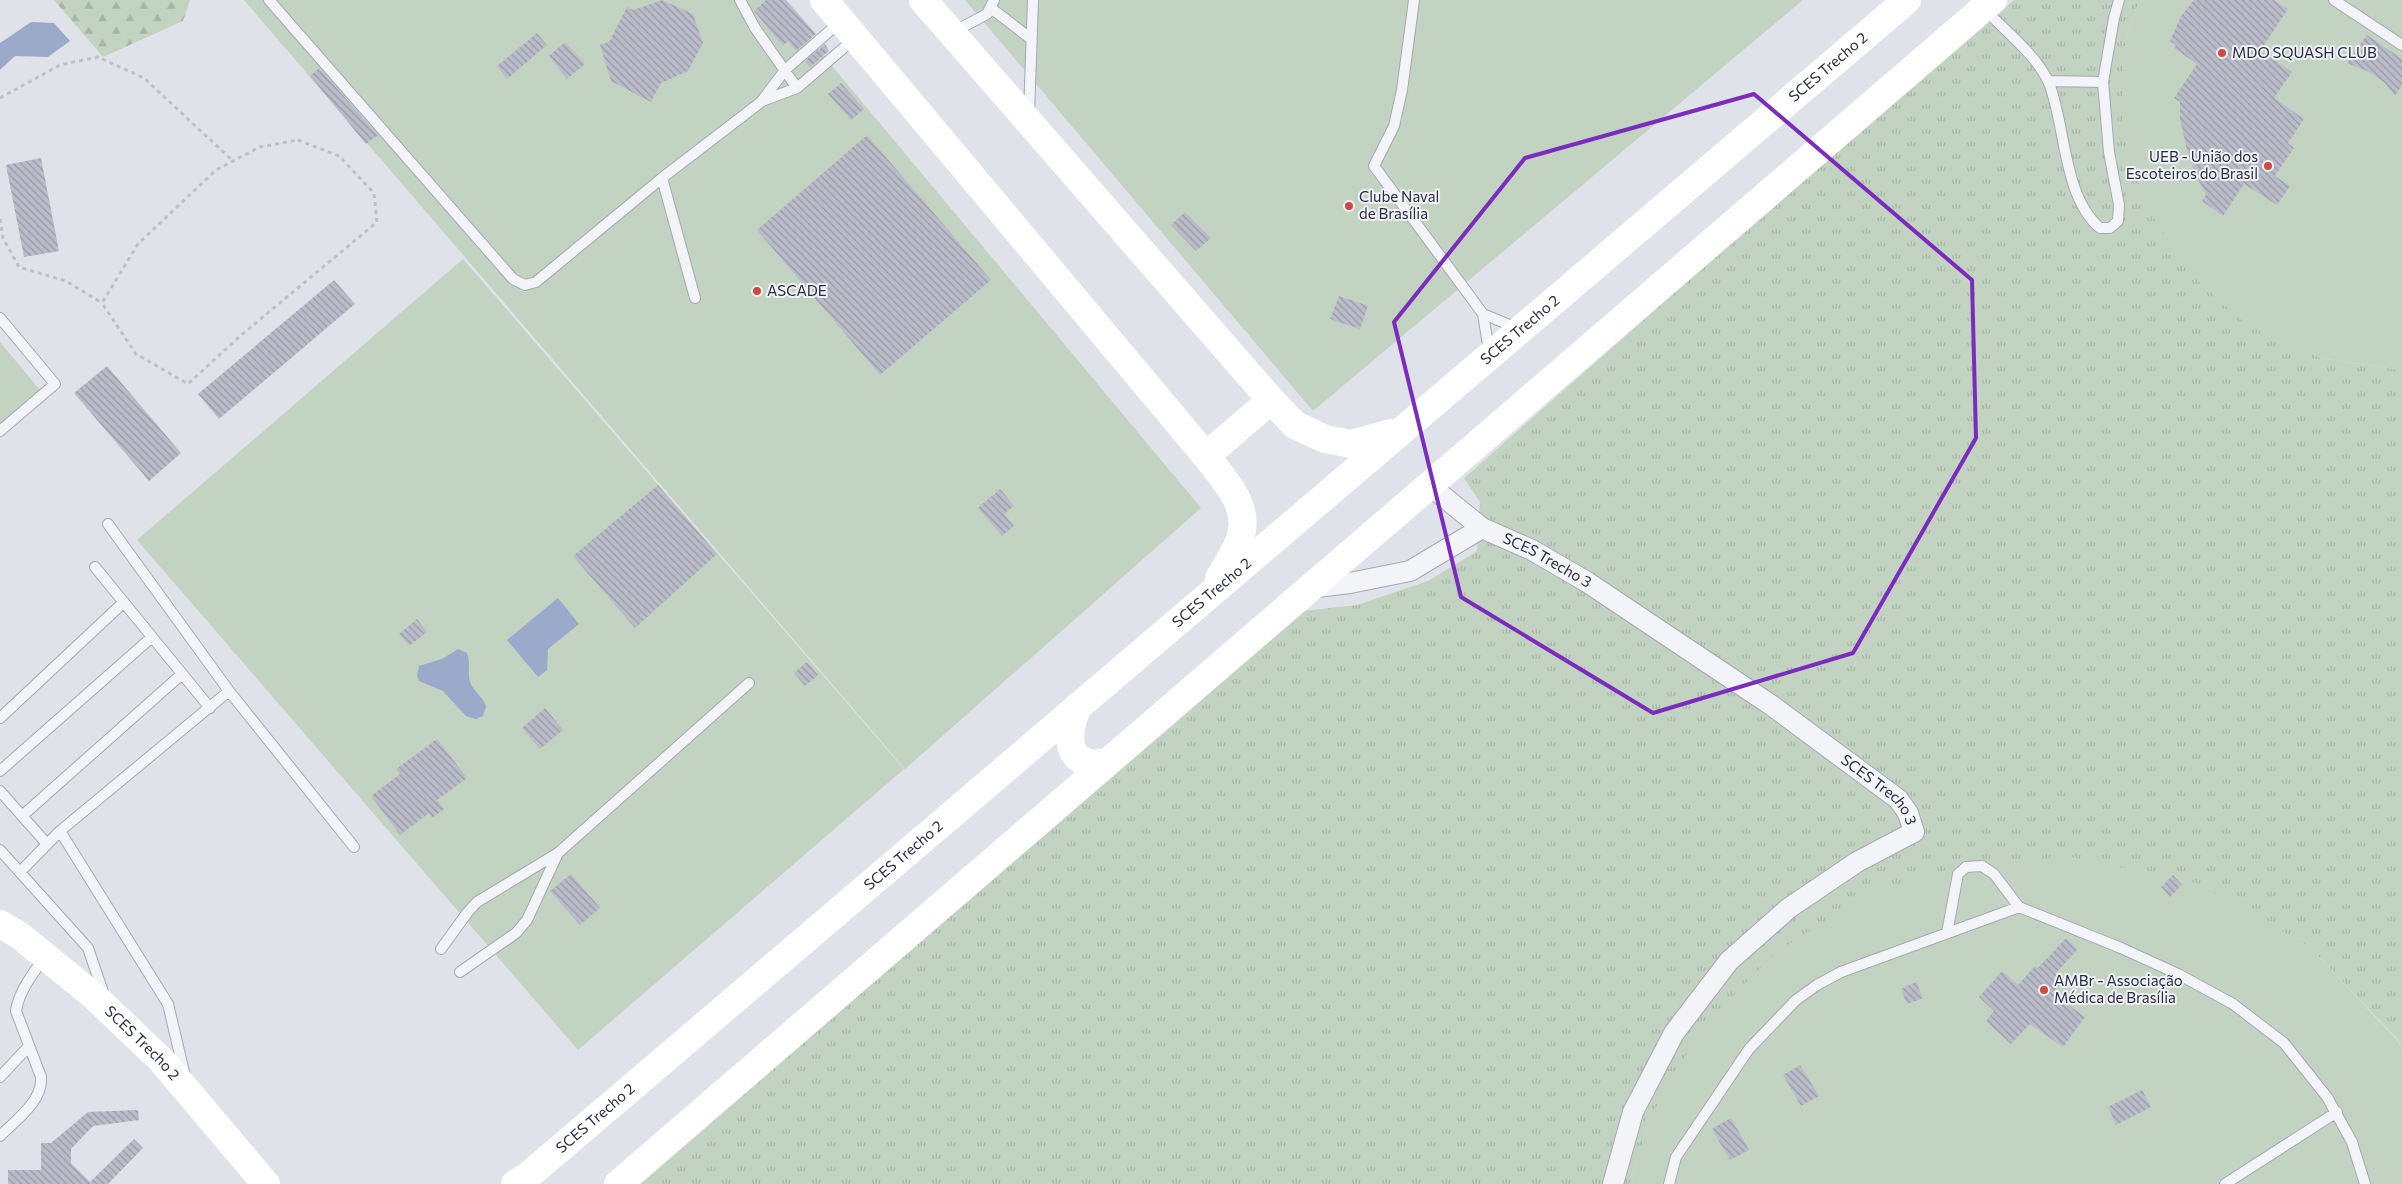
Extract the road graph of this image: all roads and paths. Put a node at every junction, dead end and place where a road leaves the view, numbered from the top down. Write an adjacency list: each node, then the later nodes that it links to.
1 (740, 0): 16 (lane)
2 (824, 0): 12 (main road)
3 (923, 0): 13 (main road)
4 (1033, 0): 14 (lane)
5 (1414, 0): 28 (lane)
6 (1907, 0): 30 (main road, SCES Trecho 2)
7 (2119, 0): 18 (lane)
8 (2334, 0): 15 (lane)
9 (273, 2): 24 (lane)
10 (1982, 3): 17 (lane); 36 (main road)
11 (992, 4): 13 (lane); 14 (lane)
12 (849, 29): 16 (lane); 19 (lane); 35 (main road)
13 (951, 33): 22 (main road)
14 (1031, 39): 22 (lane)
15 (2402, 45)
16 (785, 70): 19 (lane); 21 (lane)
17 (2048, 81): 18 (lane); 18 (lane)
18 (2103, 82)
19 (797, 88): 21 (lane)
20 (0, 98): 23 (path)
21 (761, 102): 24 (lane)
22 (1028, 122): 32 (main road)
23 (233, 161): 27 (path); 27 (path)
24 (662, 178): 26 (lane)
25 (0, 219): 27 (path)
26 (695, 298)
27 (102, 303)
28 (1483, 314): 30 (lane); 31 (lane)
29 (0, 318): 33 (lane)
30 (1519, 328): 31 (main road, SCES Trecho 2)
31 (1490, 354): 34 (main road, SCES Trecho 2)
32 (1271, 400): 34 (main road); 35 (main road)
33 (0, 431)
34 (1399, 431): 41 (main road, SCES Trecho 2)
35 (1206, 456): 41 (main road)
36 (1429, 485): 38 (street, SCES Trecho 3); 40 (main road)
37 (108, 524): 46 (lane)
38 (1482, 528): 40 (street); 75 (street, SCES Trecho 3)
39 (95, 567): 42 (lane)
40 (1309, 588): 50 (main road)
41 (1211, 592): 47 (main road, SCES Trecho 2)
42 (124, 602): 43 (lane); 49 (lane)
43 (152, 637): 44 (lane); 51 (lane)
44 (182, 674): 48 (lane); 53 (lane)
45 (749, 683): 58 (lane)
46 (229, 691): 48 (lane); 56 (lane)
47 (1078, 706): 50 (main road); 73 (main road, SCES Trecho 2)
48 (210, 708): 54 (lane)
49 (0, 718)
50 (1107, 762): 74 (main road)
51 (0, 771)
52 (0, 791): 53 (lane)
53 (22, 816): 55 (lane)
54 (60, 831): 55 (lane); 69 (lane)
55 (47, 844): 59 (lane)
56 (354, 847)
57 (0, 850): 59 (lane)
58 (558, 853): 63 (lane); 65 (lane)
59 (20, 872): 66 (lane)
60 (2019, 907): 62 (lane); 62 (lane); 70 (lane)
61 (0, 924): 64 (main road, SCES Trecho 2)
62 (1947, 933): 76 (lane)
63 (441, 949)
64 (45, 955): 66 (main road, SCES Trecho 2); 67 (lane)
65 (460, 972)
66 (108, 1009): 69 (main road, SCES Trecho 2)
67 (29, 1046): 68 (lane); 71 (lane)
68 (0, 1077)
69 (188, 1092): 72 (main road, SCES Trecho 2)
70 (2336, 1112): 77 (lane); 78 (lane)
71 (0, 1136)
72 (266, 1184)
73 (515, 1184)
74 (618, 1184)
75 (1613, 1184)
76 (1669, 1184)
77 (2225, 1184)
78 (2365, 1184)

